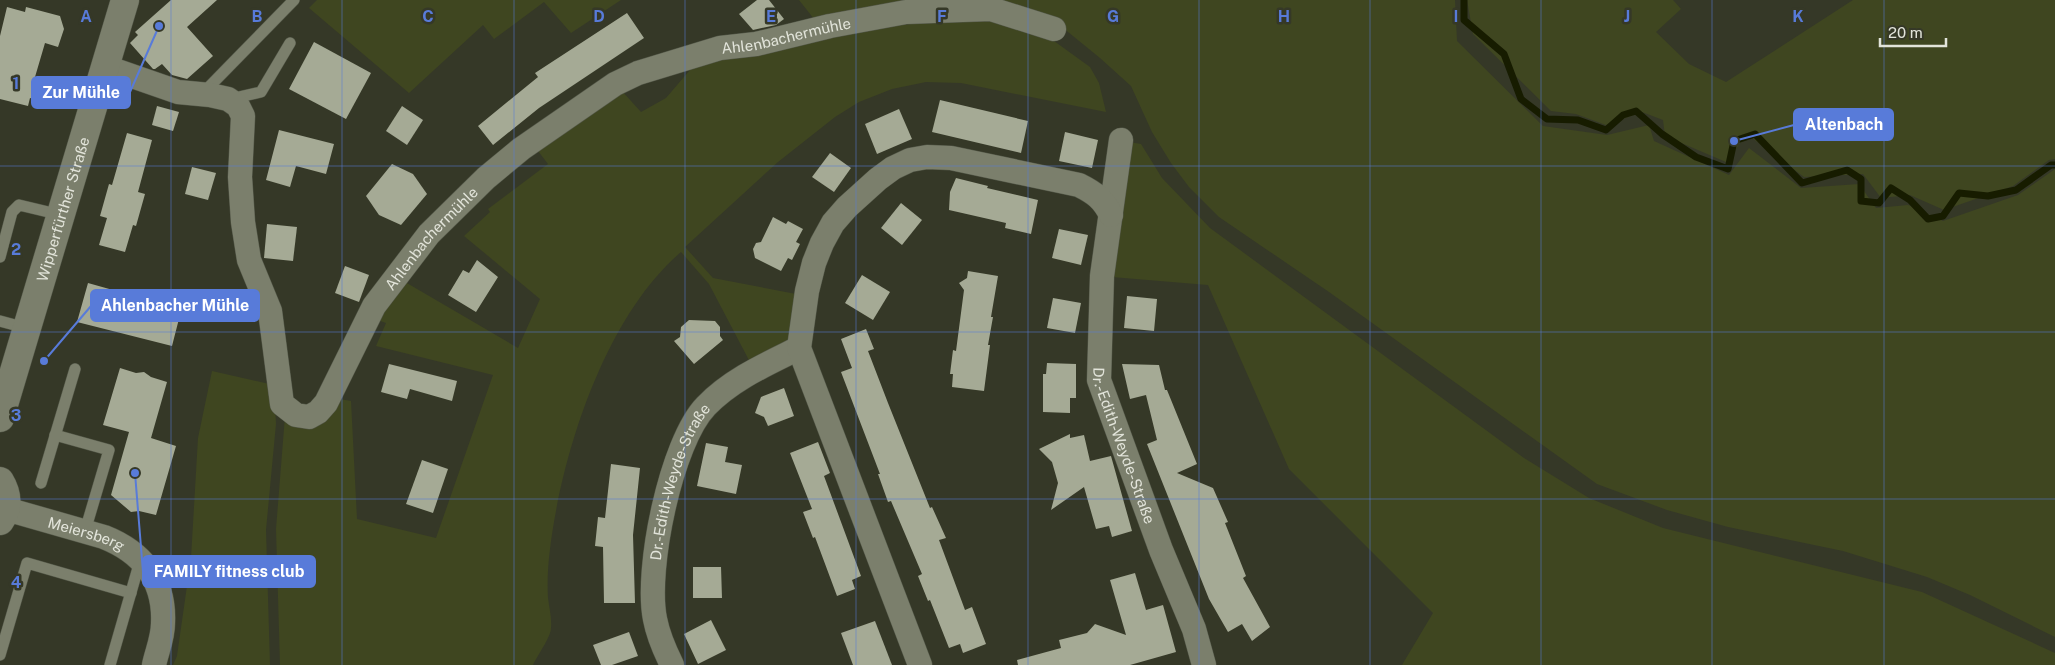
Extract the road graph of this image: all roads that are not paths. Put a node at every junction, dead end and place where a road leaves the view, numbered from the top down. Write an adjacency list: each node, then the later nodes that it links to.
1 (125, 0): 5 (main road, Wipperfürther Straße)
2 (294, 0): 6 (lane)
3 (1054, 29): 7 (street, Ahlenbachermühle)
4 (290, 43): 7 (lane)
5 (106, 67): 6 (street); 9 (main road, Wipperfürther Straße)
6 (201, 94): 7 (street)
7 (228, 100)
8 (1121, 140): 10 (street, Dr.-Edith-Weyde-Straße)
9 (60, 216): 11 (lane); 13 (main road, Wipperfürther Straße)
10 (1111, 216): 14 (street); 29 (street, Dr.-Edith-Weyde-Straße)
11 (0, 257)
12 (0, 321): 13 (lane)
13 (26, 328): 16 (main road, Wipperfürther Straße)
14 (799, 348): 27 (street, Dr.-Edith-Weyde-Straße); 28 (street)
15 (74, 369): 17 (lane)
16 (0, 418)
17 (55, 434): 19 (lane); 21 (lane)
18 (0, 482): 20 (main road)
19 (41, 483)
20 (3, 515): 21 (street, Meiersberg)
21 (85, 532): 22 (street, Meiersberg)
22 (141, 560): 23 (lane); 26 (street, Meiersberg)
23 (131, 593): 24 (lane); 25 (lane)
24 (0, 655)
25 (110, 665)
26 (154, 665)
27 (672, 665)
28 (920, 665)
29 (1204, 665)

